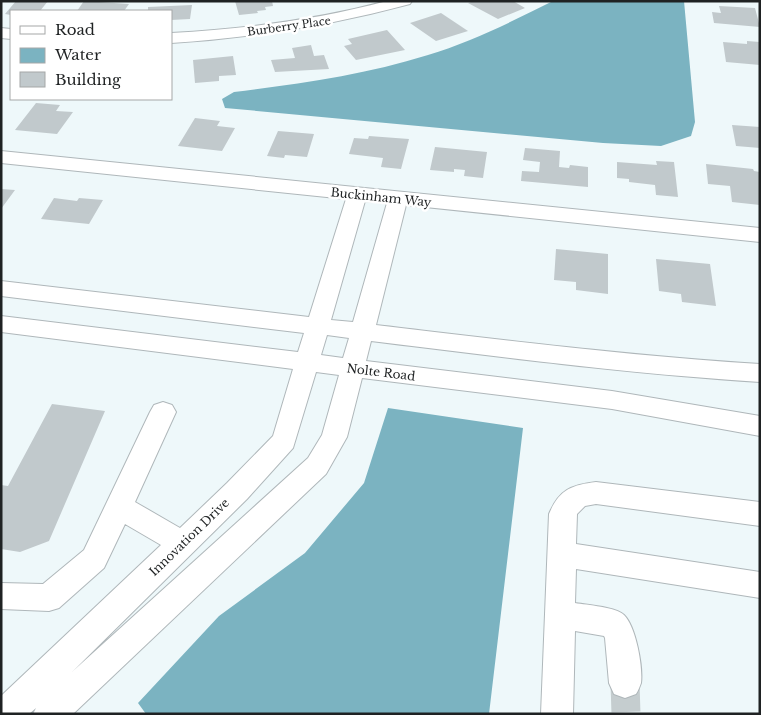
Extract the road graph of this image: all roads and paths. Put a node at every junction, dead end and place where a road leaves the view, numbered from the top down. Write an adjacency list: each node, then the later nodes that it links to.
1 (405, 1): 2 (street, Burberry Place)
2 (172, 38)
3 (1, 157): 4 (street, Buckinham Way)
4 (357, 194): 5 (street, Buckinham Way); 9 (street, Innovation Drive)
5 (398, 198): 6 (street, Buckinham Way); 10 (street)
6 (760, 235)
7 (1, 288): 9 (street)
8 (1, 324): 11 (street, Nolte Road)
9 (318, 325): 10 (street); 11 (street, Innovation Drive)
10 (362, 331): 12 (street); 13 (street)
11 (306, 363): 12 (street, Nolte Road); 18 (street, Innovation Drive)
12 (351, 368): 15 (street, Nolte Road); 25 (street)
13 (760, 373)
14 (163, 412): 16 (street)
15 (760, 426)
16 (120, 507): 18 (street); 21 (street)
17 (760, 514): 19 (street)
18 (182, 543): 24 (street, Innovation Drive)
19 (562, 554): 20 (street); 22 (street)
20 (760, 584)
21 (1, 596)
22 (560, 614): 23 (street); 26 (street)
23 (625, 684)
24 (6, 714)
25 (49, 714)
26 (557, 714)

